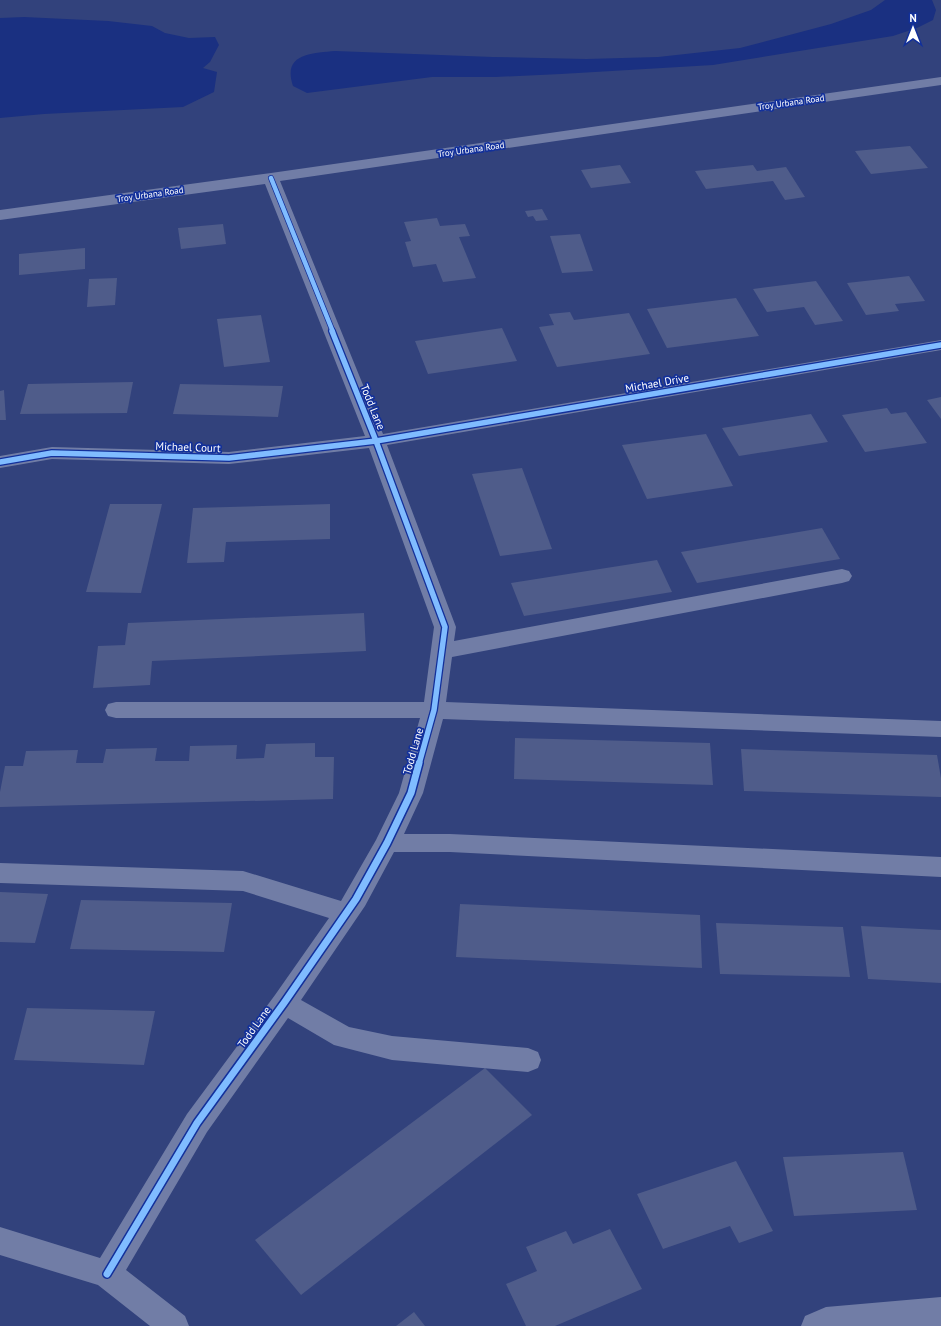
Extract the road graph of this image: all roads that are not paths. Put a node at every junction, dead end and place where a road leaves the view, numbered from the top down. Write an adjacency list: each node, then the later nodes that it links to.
1 (941, 81): 2 (street, Troy Urbana Road)
2 (271, 178): 3 (street, Troy Urbana Road); 5 (street, Todd Lane)
3 (0, 215)
4 (941, 345): 5 (street, Michael Drive)
5 (376, 441): 6 (street, Michael Court); 8 (street, Todd Lane)
6 (0, 462)
7 (842, 576): 8 (street)
8 (442, 651): 10 (street, Todd Lane)
9 (116, 710): 10 (street)
10 (434, 710): 11 (street); 12 (street, Todd Lane)
11 (941, 729)
12 (387, 843): 13 (street); 15 (street, Todd Lane)
13 (941, 867)
14 (0, 873): 15 (street)
15 (346, 913): 16 (street, Todd Lane)
16 (284, 1004): 17 (street); 19 (street, Todd Lane)
17 (528, 1060)
18 (0, 1241): 19 (street)
19 (107, 1274): 21 (street)
20 (941, 1312): 22 (street)
21 (174, 1326)
22 (816, 1326)

